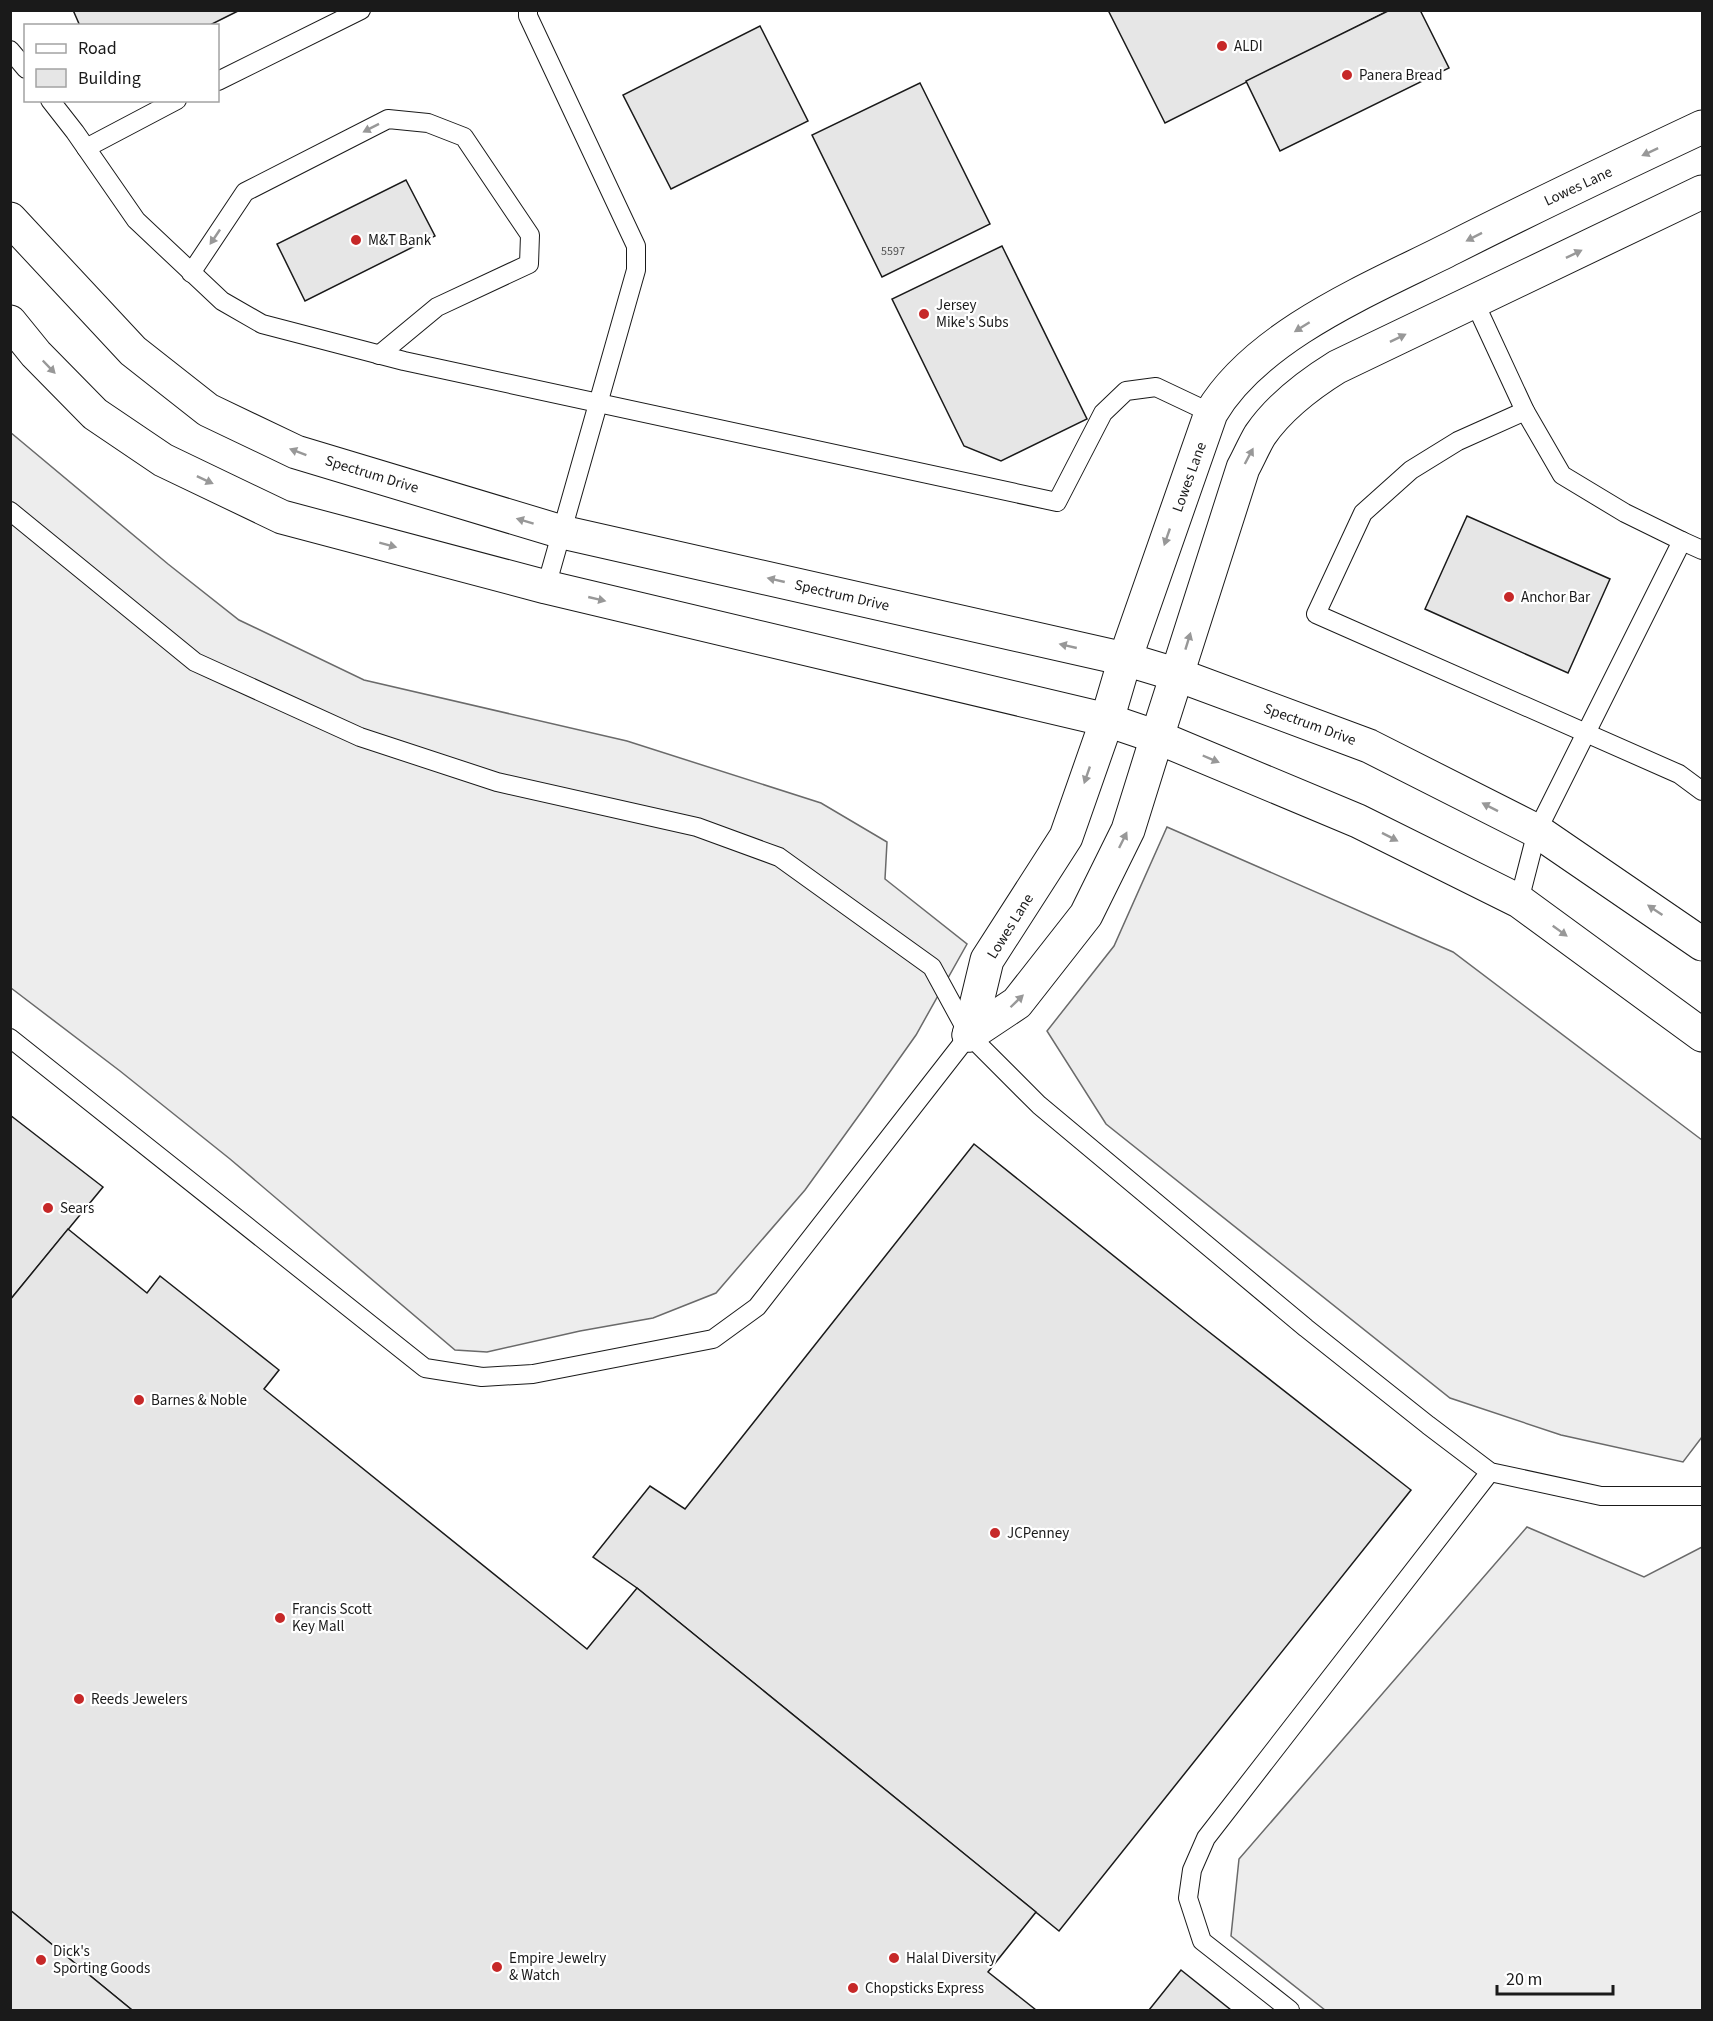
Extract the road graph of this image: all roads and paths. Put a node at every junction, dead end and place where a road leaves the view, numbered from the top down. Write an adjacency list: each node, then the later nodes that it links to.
1 (360, 10): 5 (lane)
2 (528, 10): 16 (lane)
3 (10, 50): 4 (lane)
4 (24, 67)
5 (219, 80)
6 (52, 102): 9 (lane)
7 (173, 102): 9 (lane)
8 (1702, 127): 18 (main road, Lowes Lane, one-way to 18)
9 (86, 148): 12 (lane)
10 (1702, 192): 13 (main road, one-way to 10)
11 (10, 219): 20 (main road, Spectrum Drive, one-way to 11)
12 (190, 273): 15 (lane); 15 (lane, one-way to 12)
13 (1474, 301): 17 (lane); 25 (main road, one-way to 13)
14 (10, 322): 23 (main road, one-way to 23)
15 (379, 354): 16 (lane)
16 (598, 404): 18 (lane); 20 (lane)
17 (1525, 411): 21 (lane); 27 (lane)
18 (1211, 413): 24 (main road, Lowes Lane, one-way to 24)
19 (10, 511): 33 (lane)
20 (562, 532): 23 (lane); 24 (main road, Spectrum Drive, one-way to 20)
21 (1682, 541): 22 (lane); 27 (lane)
22 (1702, 550)
23 (546, 587): 26 (main road, one-way to 26)
24 (1125, 659): 25 (main road, Spectrum Drive); 26 (main road, Lowes Lane)
25 (1178, 675): 28 (main road); 30 (main road, Spectrum Drive, one-way to 25)
26 (1107, 720): 28 (main road); 33 (main road, Lowes Lane, one-way to 33)
27 (1586, 734): 29 (lane); 30 (lane)
28 (1157, 737): 31 (main road, one-way to 31); 33 (main road, one-way to 28)
29 (1702, 791)
30 (1538, 831): 31 (lane); 32 (main road, Spectrum Drive, one-way to 30)
31 (1519, 902): 34 (main road, one-way to 34)
32 (1702, 944)
33 (969, 1035): 35 (lane); 36 (lane)
34 (1702, 1035)
35 (10, 1038)
36 (1490, 1472): 37 (lane); 38 (lane)
37 (1702, 1496)
38 (1290, 2010)

